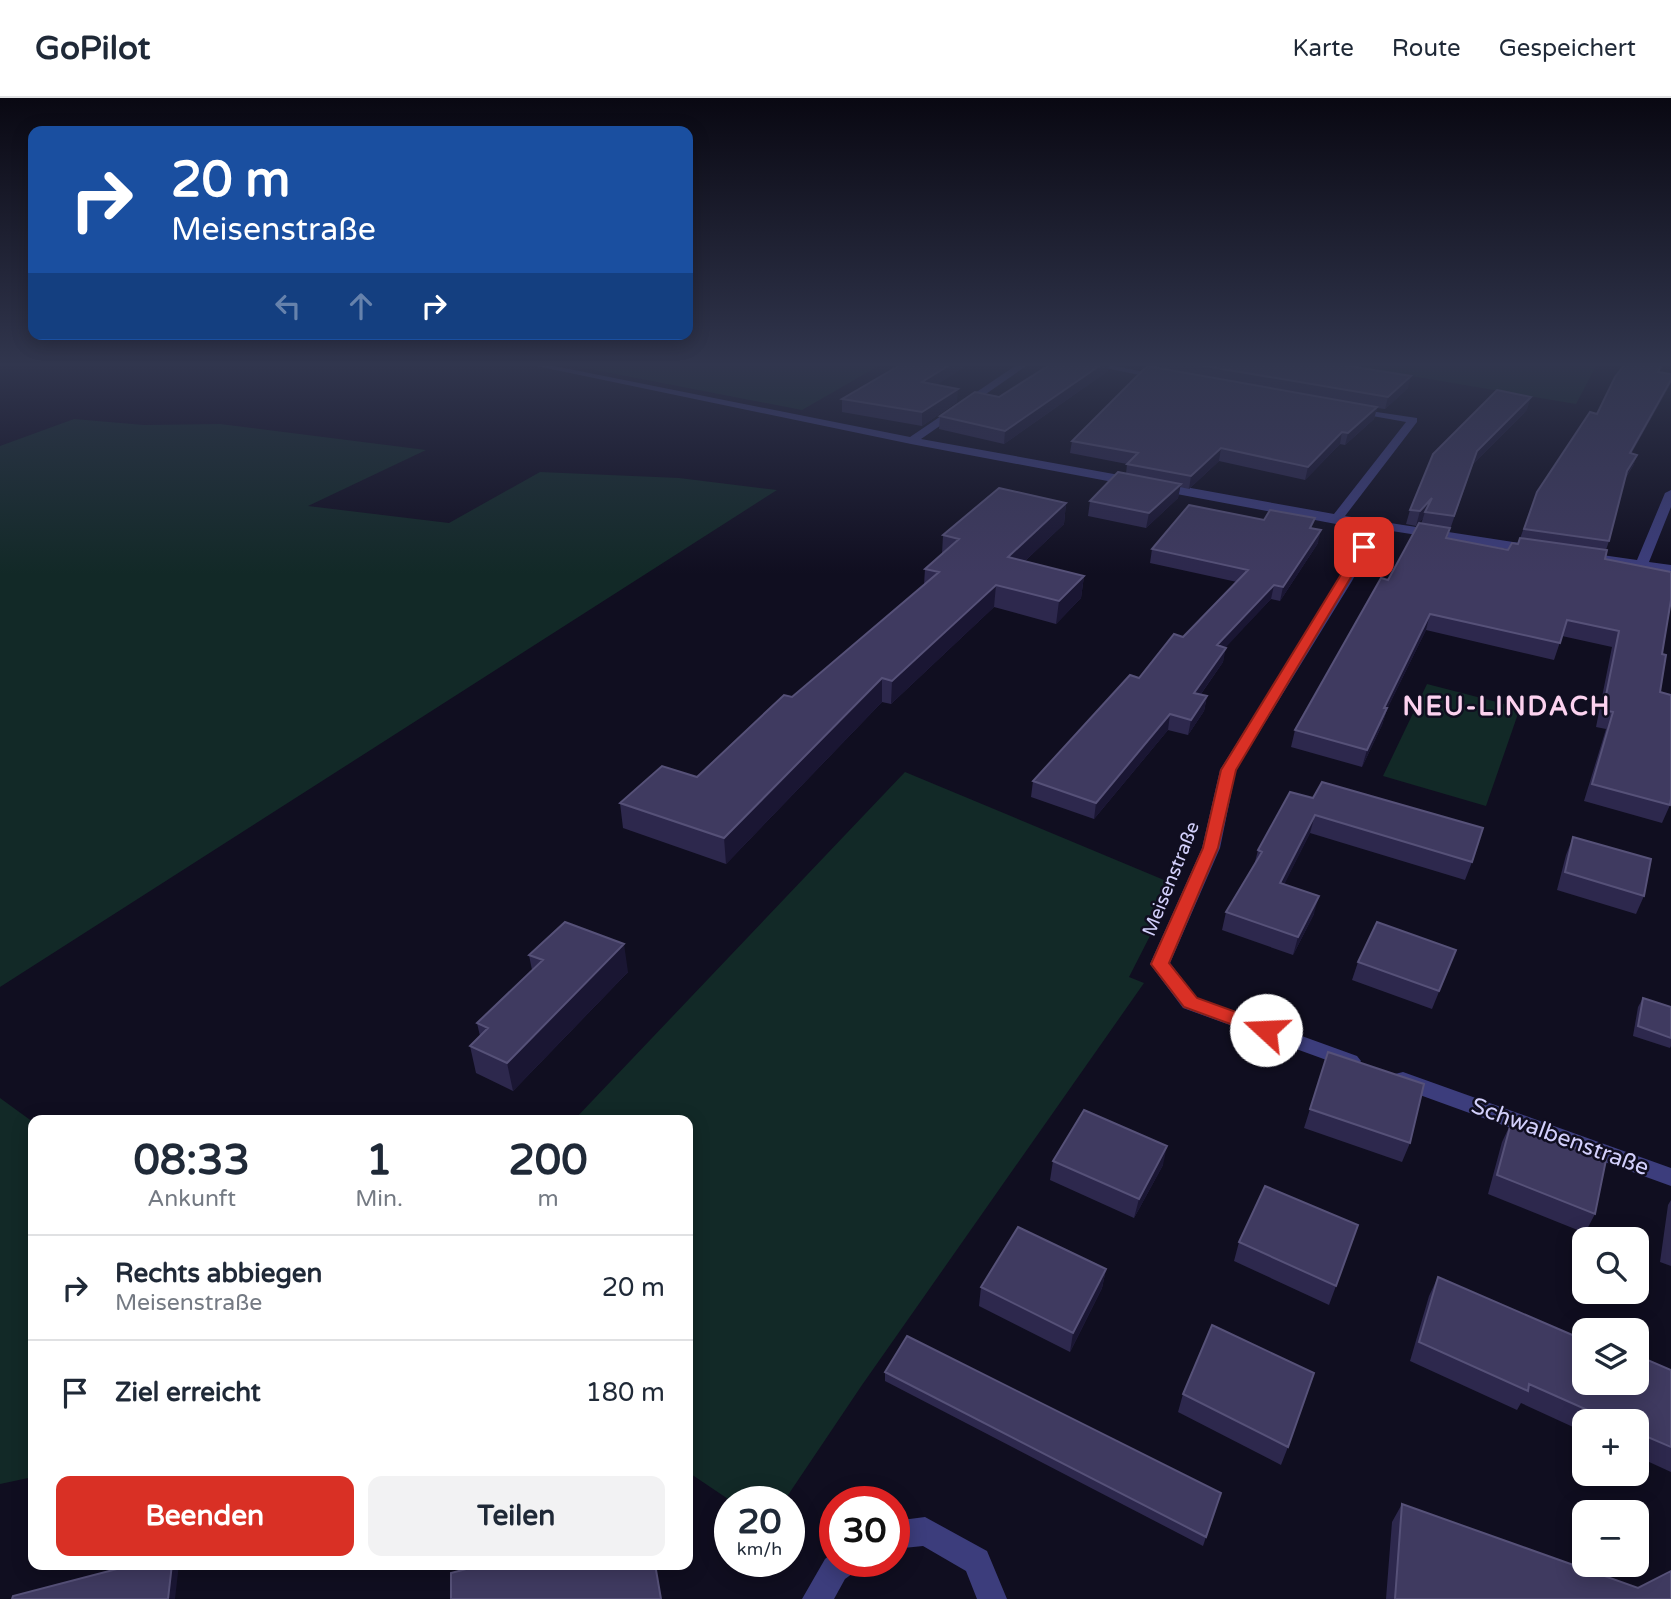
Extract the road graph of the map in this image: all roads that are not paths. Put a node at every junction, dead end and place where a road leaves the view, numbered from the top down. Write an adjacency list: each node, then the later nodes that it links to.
1 (877, 434): 4 (street)
2 (921, 434): 4 (street)
3 (1402, 434): 6 (street)
4 (911, 441): 6 (street)
5 (1671, 493): 10 (street)
6 (1336, 520): 7 (street)
7 (1375, 526): 8 (street); 12 (street, Meisenstraße)
8 (1550, 551)
9 (1577, 555): 10 (street)
10 (1641, 565): 11 (street)
11 (1671, 569)
12 (1448, 1096): 13 (street, Schwalbenstraße)
13 (1671, 1177)
14 (910, 1533): 17 (street)
15 (830, 1577): 16 (street)
16 (817, 1599)
17 (992, 1599)

